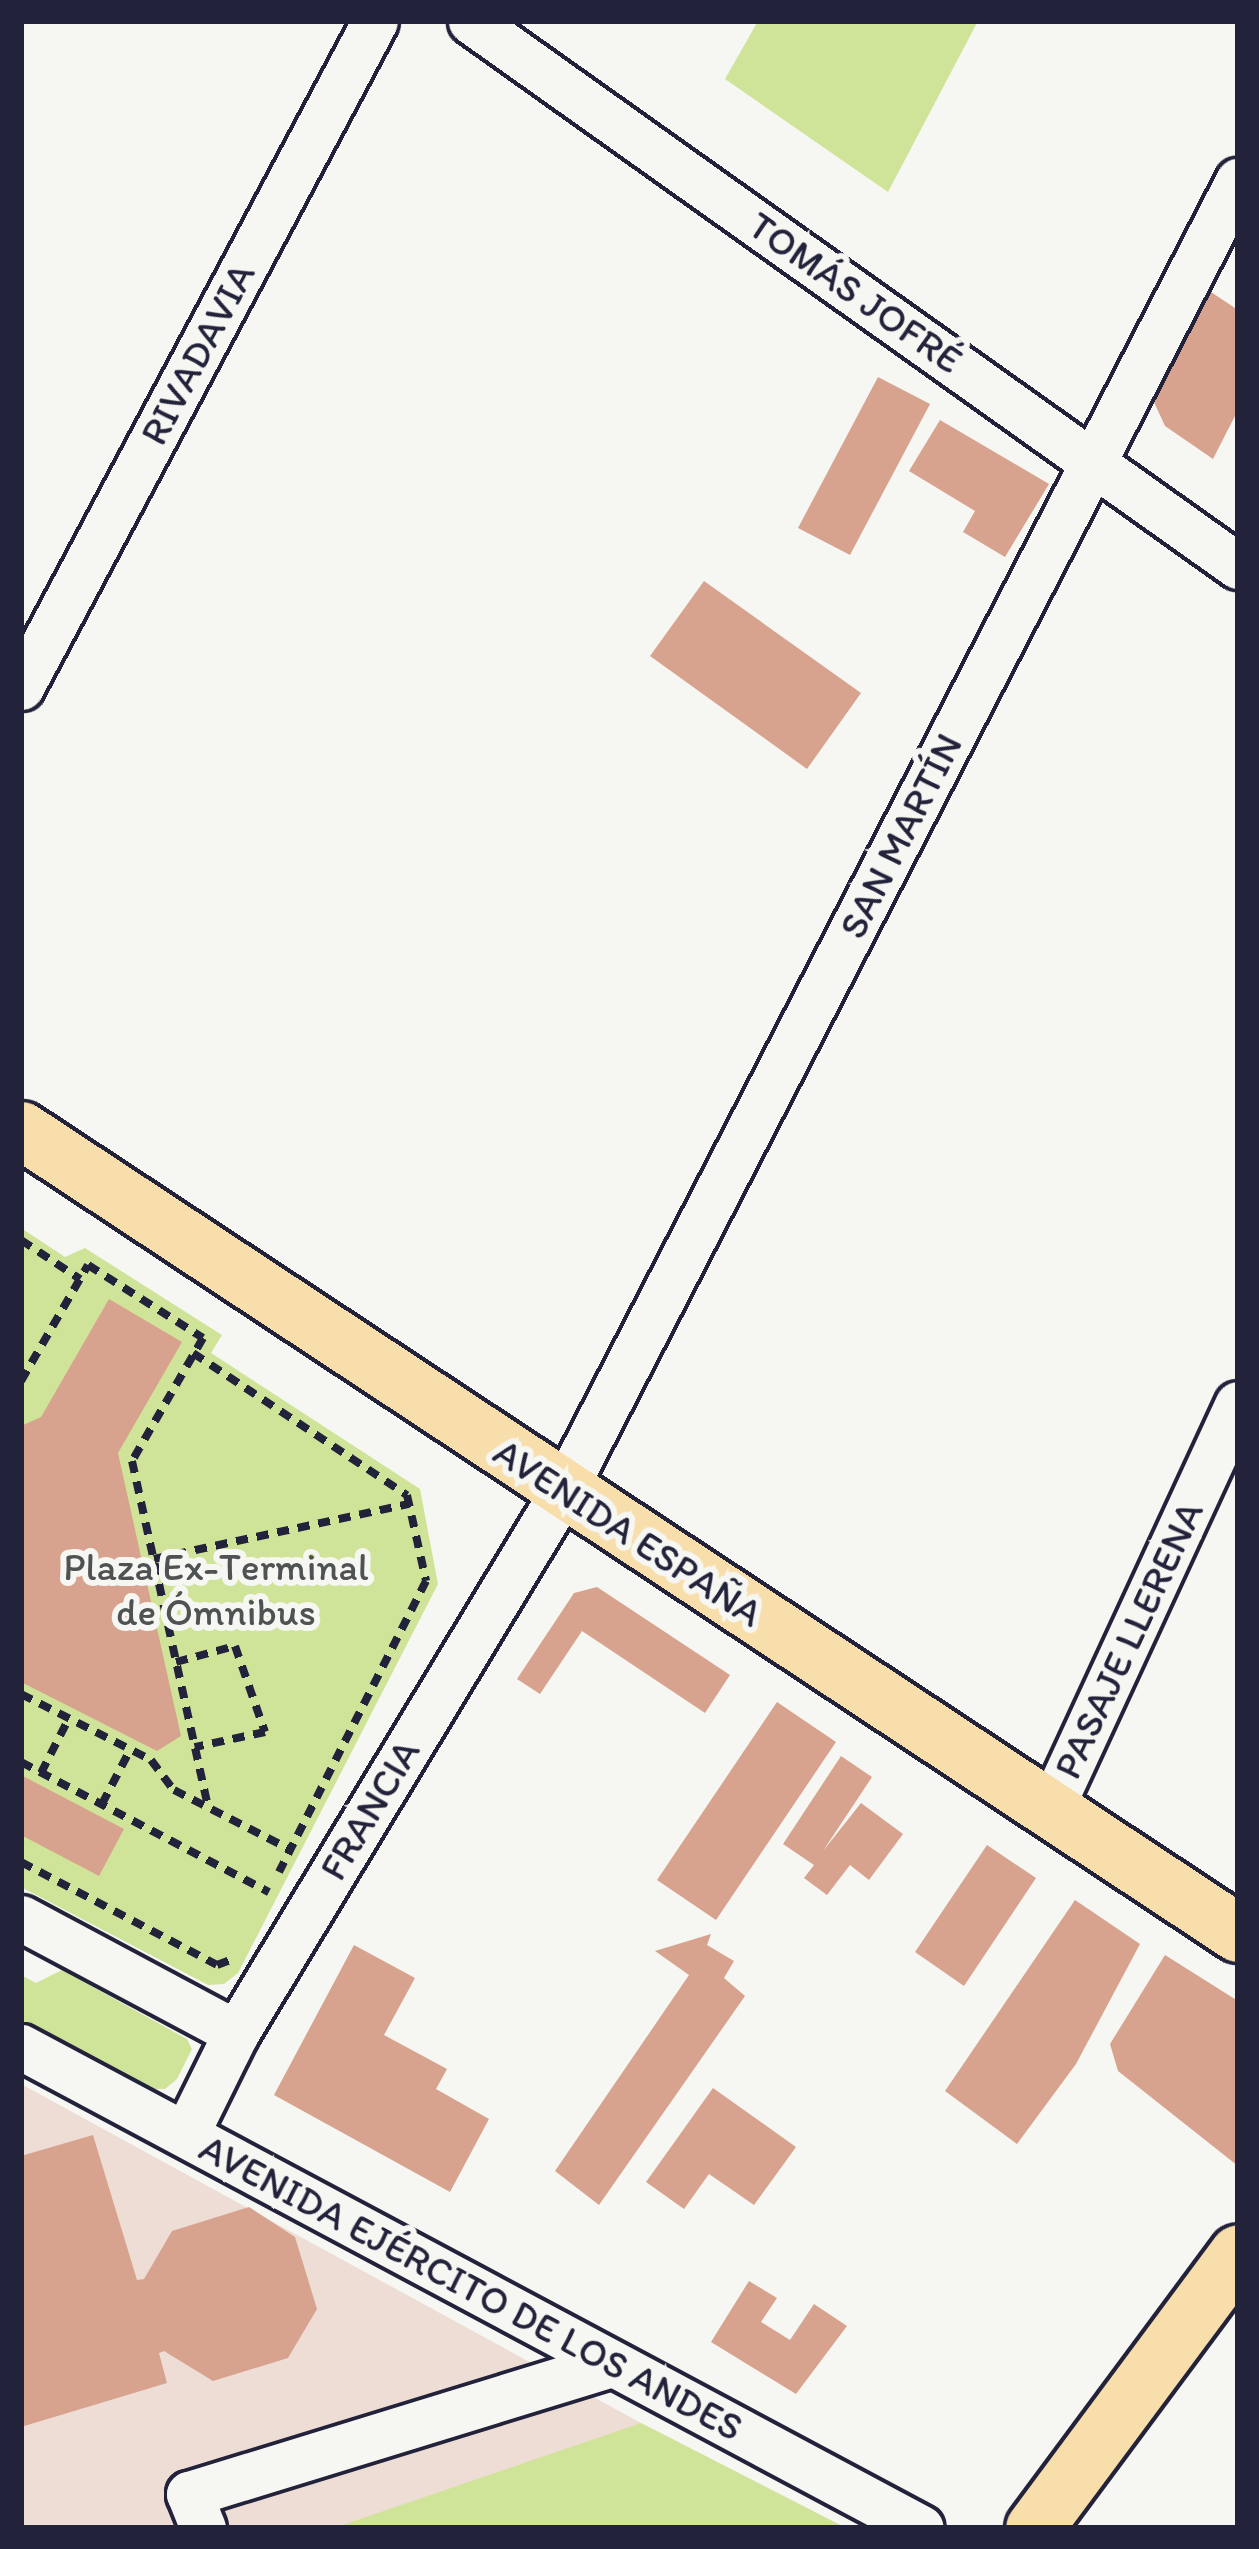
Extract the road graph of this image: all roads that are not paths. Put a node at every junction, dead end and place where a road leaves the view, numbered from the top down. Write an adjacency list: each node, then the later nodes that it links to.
1 (375, 21): 6 (street, RIVADAVIA)
2 (471, 21): 4 (street, TOMÁS JOFRÉ)
3 (1238, 181): 4 (street, SAN MARTÍN)
4 (1094, 463): 5 (street, TOMÁS JOFRÉ); 9 (street, SAN MARTÍN)
5 (1238, 566)
6 (21, 687)
7 (21, 1130): 9 (main road, AVENIDA ESPAÑA)
8 (1238, 1404): 10 (street, PASAJE LLERENA)
9 (563, 1490): 10 (main road, AVENIDA ESPAÑA); 13 (street, FRANCIA)
10 (1050, 1810): 12 (main road, AVENIDA ESPAÑA)
11 (21, 1918): 13 (street)
12 (1238, 1933)
13 (236, 2032): 15 (street, FRANCIA)
14 (21, 2047): 15 (street, AVENIDA EJÉRCITO DE LOS ANDES)
15 (186, 2134): 17 (street, AVENIDA EJÉRCITO DE LOS ANDES)
16 (1238, 2253): 20 (main road)
17 (608, 2365): 18 (street); 19 (street, AVENIDA EJÉRCITO DE LOS ANDES)
18 (203, 2528)
19 (921, 2528)
20 (1034, 2528)

